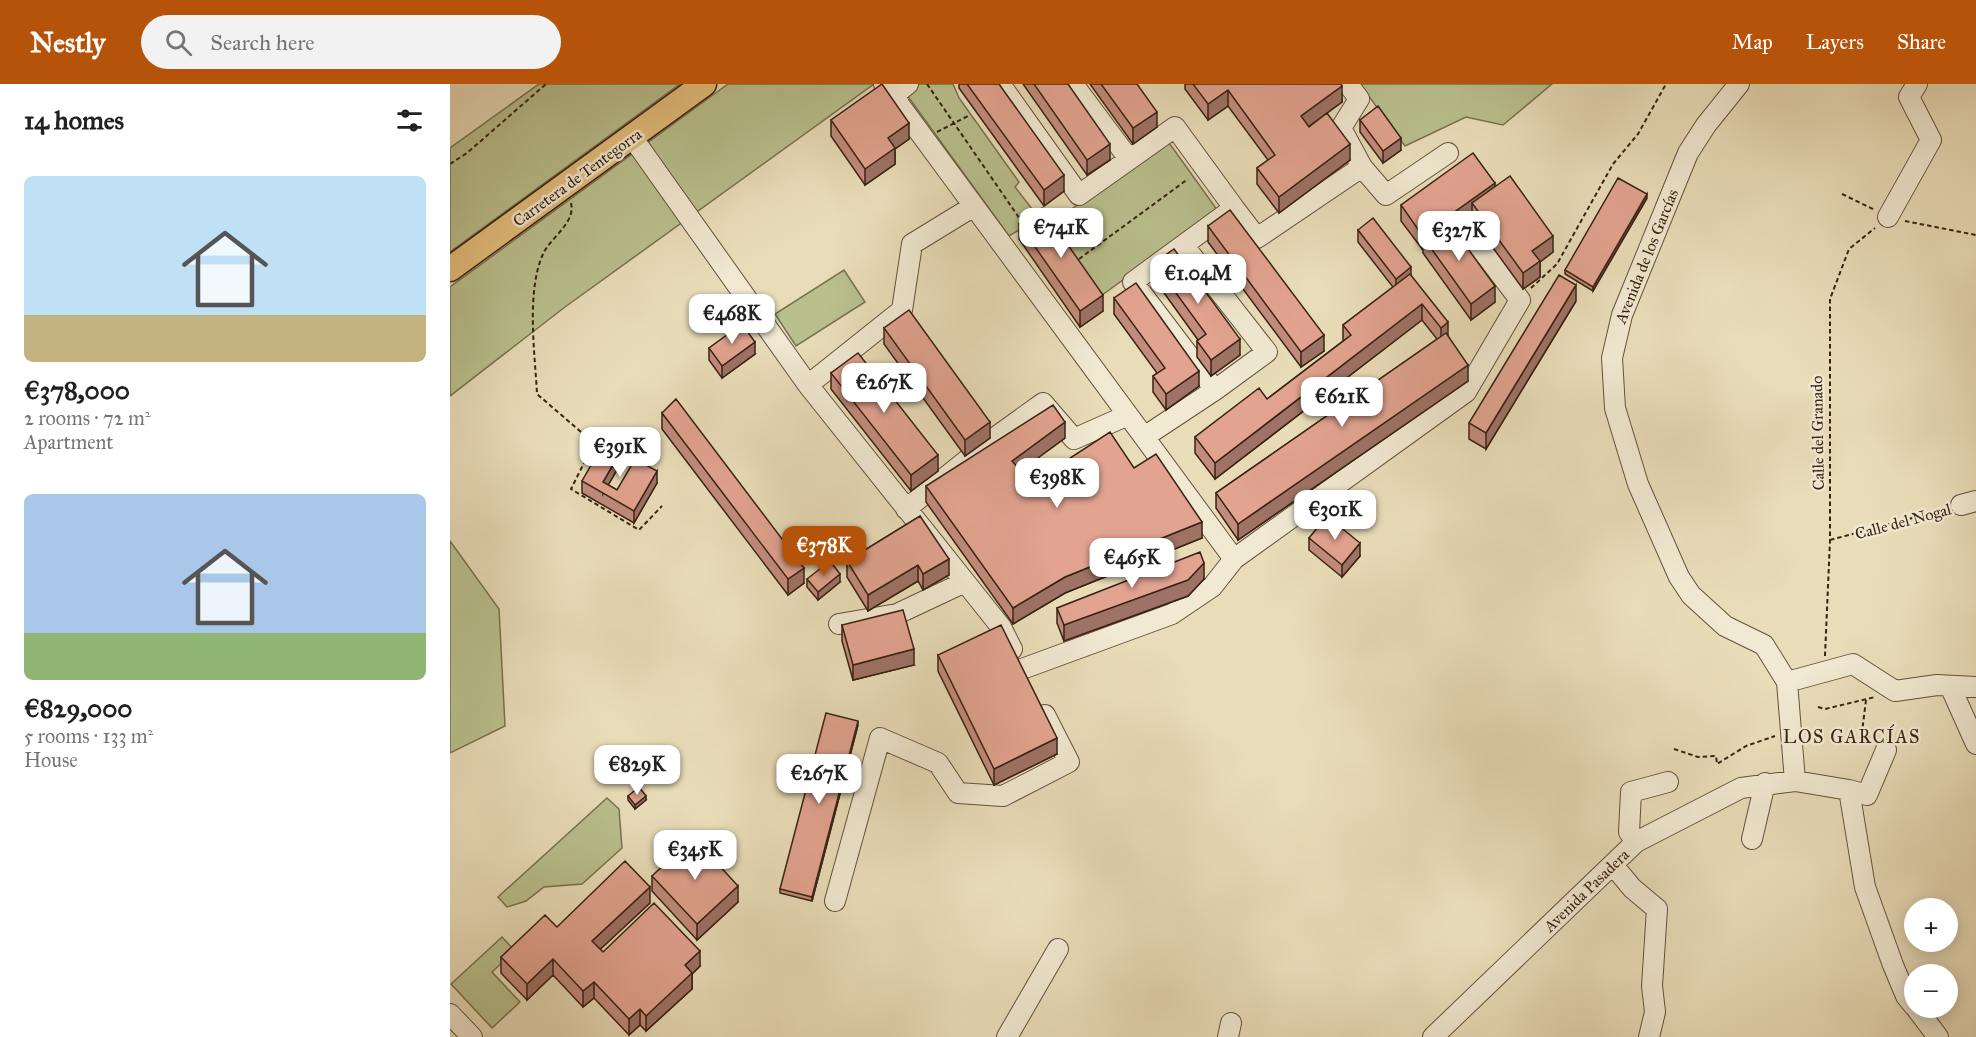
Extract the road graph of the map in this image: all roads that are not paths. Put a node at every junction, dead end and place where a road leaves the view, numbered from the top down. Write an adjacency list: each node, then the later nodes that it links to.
1 (704, 84): 8 (main road, Carretera de Tentegorra)
2 (1000, 84): 10 (street)
3 (1073, 84): 10 (street)
4 (1348, 84): 11 (street)
5 (1739, 84): 27 (street, Avenida de los Garcías)
6 (1917, 84): 14 (street)
7 (895, 88): 12 (street)
8 (632, 137): 17 (main road, Carretera de Tentegorra); 18 (street)
9 (1448, 153): 11 (street)
10 (1129, 159): 13 (street)
11 (1362, 167): 13 (street)
12 (974, 206): 18 (street); 20 (street)
13 (1234, 208): 16 (street)
14 (1888, 217)
15 (1469, 233): 23 (street)
16 (1184, 246): 19 (street); 19 (street)
17 (450, 269)
18 (808, 385): 22 (street)
19 (1215, 390): 21 (street)
20 (1128, 416): 21 (street); 22 (street)
21 (1144, 437): 23 (street)
22 (906, 509): 24 (street)
23 (1234, 559): 26 (street)
24 (965, 582): 25 (street); 26 (street)
25 (839, 624)
26 (1022, 669): 39 (street)
27 (1786, 682): 28 (street); 32 (street, Avenida de los Garcías)
28 (1950, 686): 29 (street); 30 (street)
29 (1976, 687)
30 (1976, 744)
31 (1886, 750): 35 (street)
32 (1795, 781): 34 (street, Avenida Pasadera); 35 (street, Avenida Pasadera)
33 (1668, 782): 37 (street)
34 (1765, 783): 36 (street); 37 (street, Avenida Pasadera)
35 (1849, 790): 41 (street)
36 (1752, 839)
37 (1636, 842): 38 (street, Avenida Pasadera)
38 (1613, 865): 46 (street, Avenida Pasadera); 47 (street)
39 (836, 901)
40 (1058, 949): 45 (street)
41 (1904, 991)
42 (450, 1014): 44 (street)
43 (1923, 1018): 48 (street)
44 (472, 1037)
45 (1008, 1037)
46 (1433, 1037)
47 (1649, 1037)
48 (1938, 1037)

